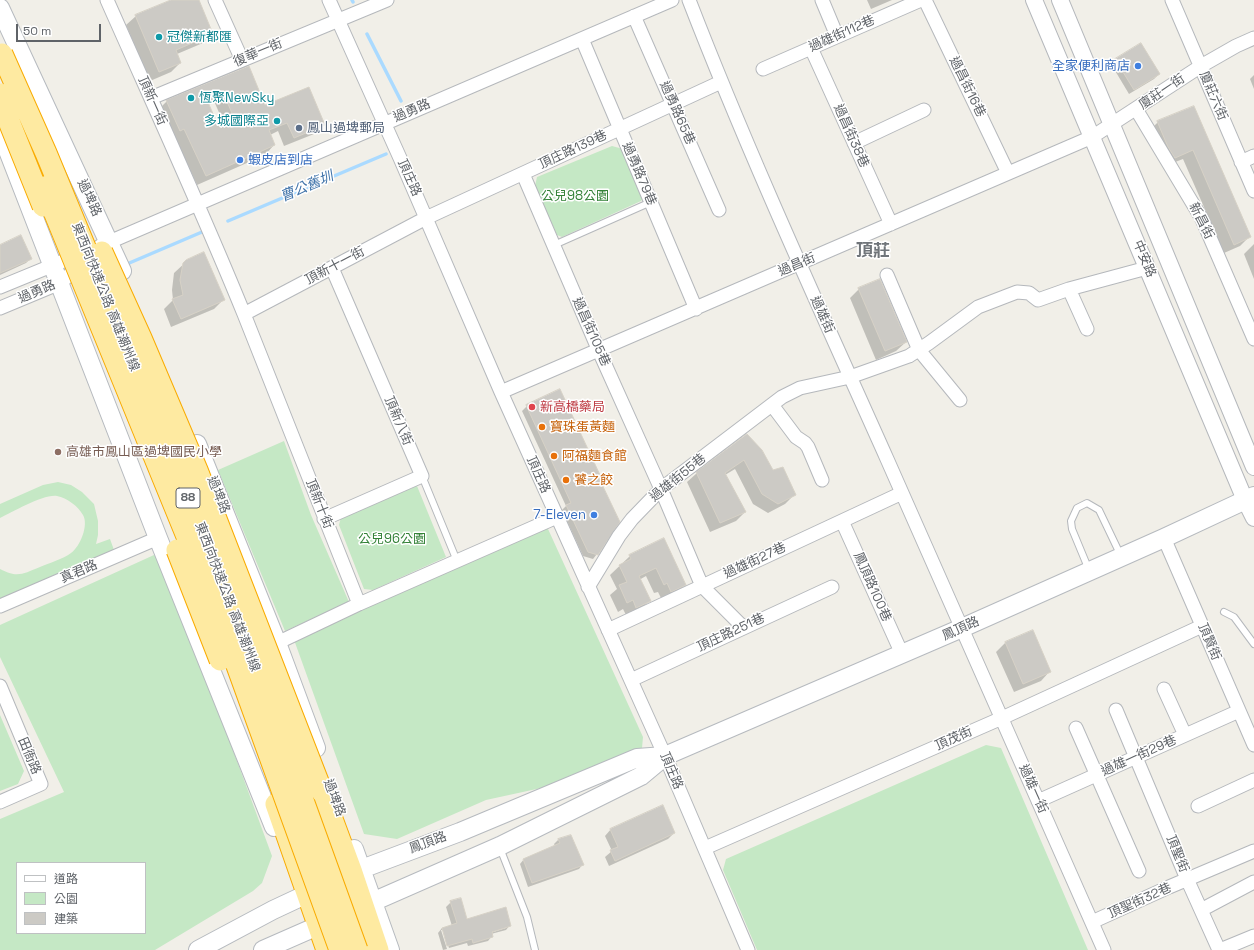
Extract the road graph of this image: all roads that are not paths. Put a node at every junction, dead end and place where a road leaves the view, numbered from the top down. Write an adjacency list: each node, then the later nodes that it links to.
1 (107, 0): 28 (street, 頂新一街)
2 (215, 0): 22 (street)
3 (329, 0): 16 (street, 頂庄路)
4 (387, 0): 13 (street, 復華一街)
5 (672, 0): 15 (street, 過勇路)
6 (689, 0): 25 (street, 過雄街)
7 (822, 0): 17 (street)
8 (921, 0): 17 (street, 過雄街112巷)
9 (925, 0): 40 (street, 過昌街16巷)
10 (1034, 0): 36 (street, 中安路)
11 (1060, 0): 33 (street, 中安路)
12 (1176, 1): 23 (street, 廈莊六街)
13 (364, 4): 16 (street, 復華一街)
14 (0, 8): 48 (main road, 過埤路)
15 (634, 16): 18 (street, 過勇路); 29 (street, 過勇路65巷)
16 (338, 20): 22 (street, 復華一街); 32 (street, 頂庄路)
17 (838, 36): 20 (street, 過雄街112巷)
18 (582, 38): 32 (street, 過勇路); 34 (street, 過勇路79巷)
19 (1254, 38): 23 (street, 廈莊一街)
20 (811, 48): 24 (street, 過雄街112巷); 37 (street, 過昌街38巷)
21 (1, 52): 117 (highway, bridge); 131 (highway, 東西向快速公路 高雄潮州線 / 88, bridge)
22 (242, 60): 28 (street, 復華一街)
23 (1201, 66): 30 (street, 廈莊一街); 39 (street, 廈莊六街)
24 (763, 69)
25 (721, 82): 29 (street, 頂庄路139巷); 50 (street, 過雄街)
26 (0, 86): 130 (highway, 東西向快速公路 高雄潮州線 / 88, bridge)
27 (0, 94): 120 (highway, bridge)
28 (151, 98): 44 (street, 頂新一街)
29 (673, 104): 34 (street, 頂庄路139巷); 45 (street, 過勇路65巷)
30 (1136, 109): 33 (street, 廈莊一街); 62 (street, 新昌街)
31 (924, 110): 37 (street)
32 (384, 123): 44 (street, 過勇路); 46 (street, 頂庄路)
33 (1111, 124): 36 (street, 廈莊一街); 69 (street, 中安路)
34 (620, 129): 41 (street, 頂庄路139巷); 43 (street, 過勇路79巷)
35 (0, 130): 51 (main road)
36 (1092, 137): 40 (street, 過昌街); 53 (street, 中安路)
37 (854, 143): 47 (street, 過昌街38巷)
38 (1254, 156): 39 (street)
39 (1241, 162): 42 (street, 廈莊六街)
40 (1008, 173): 47 (street, 過昌街)
41 (523, 174): 46 (street, 頂庄路139巷); 49 (street, 過昌街105巷)
42 (1254, 191)
43 (650, 202): 49 (lane); 59 (street, 過勇路79巷)
44 (197, 203): 48 (street, 過勇路); 60 (street, 頂新十街)
45 (719, 210)
46 (426, 218): 52 (street, 頂新十一街); 66 (street, 頂庄路)
47 (891, 224): 50 (street, 過昌街)
48 (109, 242): 51 (street, 過勇路); 55 (street, 過勇路); 94 (main road, 過埤路)
49 (554, 245): 64 (street, 過昌街105巷)
50 (799, 264): 59 (street, 過昌街); 65 (street, 過雄街)
51 (53, 265): 55 (main road); 56 (street, 過勇路)
52 (332, 268): 60 (street, 頂新十一街); 70 (street, 頂新八街)
53 (1147, 268): 57 (street); 74 (street, 中安路)
54 (887, 274): 63 (street)
55 (60, 283): 58 (street, 過勇路); 79 (main road)
56 (0, 287)
57 (1069, 289): 61 (street); 63 (street, 過雄街55巷)
58 (0, 308)
59 (696, 309): 64 (street, 過昌街)
60 (244, 314): 77 (street, 頂新十街)
61 (1087, 329)
62 (1254, 339)
63 (919, 350): 65 (street, 過雄街55巷); 67 (street)
64 (599, 351): 66 (street, 過昌街); 72 (street, 過昌街105巷)
65 (850, 376): 68 (street, 過雄街55巷); 73 (street, 過雄街)
66 (502, 392): 75 (street, 頂庄路)
67 (960, 400)
68 (772, 405): 71 (street); 72 (street, 過雄街55巷)
69 (1254, 467)
70 (422, 476): 77 (street); 82 (lane)
71 (822, 480)
72 (661, 489): 84 (street, 過昌街105巷); 85 (street, 過雄街55巷)
73 (902, 493): 78 (street, 過雄街27巷); 92 (street, 過雄街)
74 (1249, 498): 76 (street, 中安路); 80 (main road, 鳳頂路)
75 (557, 517): 82 (street); 85 (street, 頂庄路)
76 (1254, 518)
77 (324, 519): 87 (street, 頂新十街)
78 (842, 521): 84 (street, 過雄街27巷); 96 (street, 鳳頂路100巷)
79 (158, 538): 88 (street, 真君路); 120 (main road)
80 (1164, 538): 81 (main road, 鳳頂路); 90 (street, 頂賢街)
81 (1121, 557): 83 (main road, 鳳頂路); 83 (lane)
82 (457, 562): 87 (street)
83 (1090, 572): 92 (main road, 鳳頂路)
84 (702, 586): 91 (street); 93 (street, 過雄街27巷)
85 (588, 587): 93 (street, 頂庄路)
86 (832, 588): 91 (street, 頂庄路251巷)
87 (359, 604): 94 (street)
88 (0, 606)
89 (1224, 612): 95 (lane)
90 (1202, 626): 101 (street, 頂賢街); 102 (street, 頂茂街)
91 (744, 627): 97 (street, 頂庄路251巷)
92 (962, 628): 96 (main road, 鳳頂路); 102 (street, 過雄一街)
93 (608, 630): 97 (street, 頂庄路)
94 (277, 643): 117 (main road, 過埤路)
95 (1254, 644)
96 (902, 654): 106 (main road, 鳳頂路)
97 (631, 680): 106 (street, 頂庄路)
98 (0, 686): 111 (street, 田衙路)
99 (1164, 689): 104 (street)
100 (1116, 710): 107 (street, 頂聖街)
101 (1239, 711): 104 (street, 過雄一街29巷); 105 (street, 頂賢街)
102 (1002, 718): 110 (street, 過雄一街); 114 (street, 頂茂街)
103 (1076, 728): 108 (street)
104 (1185, 735): 107 (street, 過雄一街29巷)
105 (1254, 745)
106 (665, 756): 113 (main road, 鳳頂路); 114 (street, 頂庄路); 117 (main road, 鳳頂路)
107 (1137, 757): 108 (street, 過雄一街29巷); 118 (street, 頂聖街)
108 (1096, 775): 110 (street, 過雄一街29巷); 116 (street)
109 (1254, 780): 112 (street)
110 (1038, 801): 123 (street, 過雄一街)
111 (0, 802)
112 (1198, 806)
113 (500, 846): 121 (main road, 鳳頂路); 134 (lane)
114 (705, 848): 135 (street, 頂庄路)
115 (1254, 850): 118 (street, 頂聖街32巷)
116 (1138, 870)
117 (357, 871): 120 (main road, 鳳頂路); 121 (highway)
118 (1187, 879): 122 (street, 頂聖街); 123 (street, 頂聖街32巷)
119 (1254, 882): 122 (street)
120 (304, 895): 124 (highway); 126 (main road, 鳳頂路)
121 (368, 904): 124 (main road, 鳳頂路); 132 (highway); 133 (main road)
122 (1201, 910): 137 (street, 頂聖街)
123 (1092, 922): 136 (street, 過雄一街)
124 (315, 927): 127 (main road, 鳳頂路); 128 (main road); 129 (highway)
125 (1254, 936): 137 (street)
126 (198, 950)
127 (265, 950)
128 (318, 950)
129 (327, 950)
130 (340, 950)
131 (356, 950)
132 (378, 950)
133 (390, 950)
134 (535, 950)
135 (748, 950)
136 (1104, 950)
137 (1220, 950)

